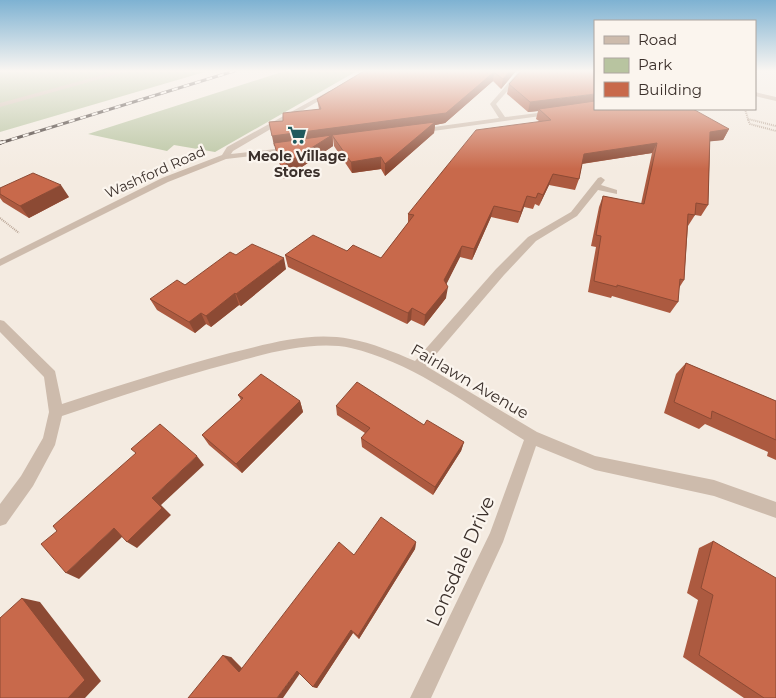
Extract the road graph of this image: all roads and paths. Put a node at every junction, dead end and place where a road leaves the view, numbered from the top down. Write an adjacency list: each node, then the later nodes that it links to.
1 (311, 104): 11 (street, Washford Road)
2 (493, 104): 5 (street)
3 (745, 110): 6 (path)
4 (561, 112): 5 (street)
5 (502, 119): 9 (street)
6 (748, 119): 7 (path); 8 (path)
7 (776, 126)
8 (776, 131)
9 (410, 133)
10 (304, 147): 11 (street)
11 (225, 157): 13 (street, Washford Road)
12 (614, 192): 15 (street)
13 (0, 263)
14 (0, 324): 16 (street)
15 (417, 367): 16 (street, Fairlawn Avenue); 17 (street, Fairlawn Avenue)
16 (56, 412): 19 (street)
17 (532, 437): 18 (street, Fairlawn Avenue); 20 (street, Lonsdale Drive)
18 (776, 510)
19 (0, 518)
20 (420, 698)

